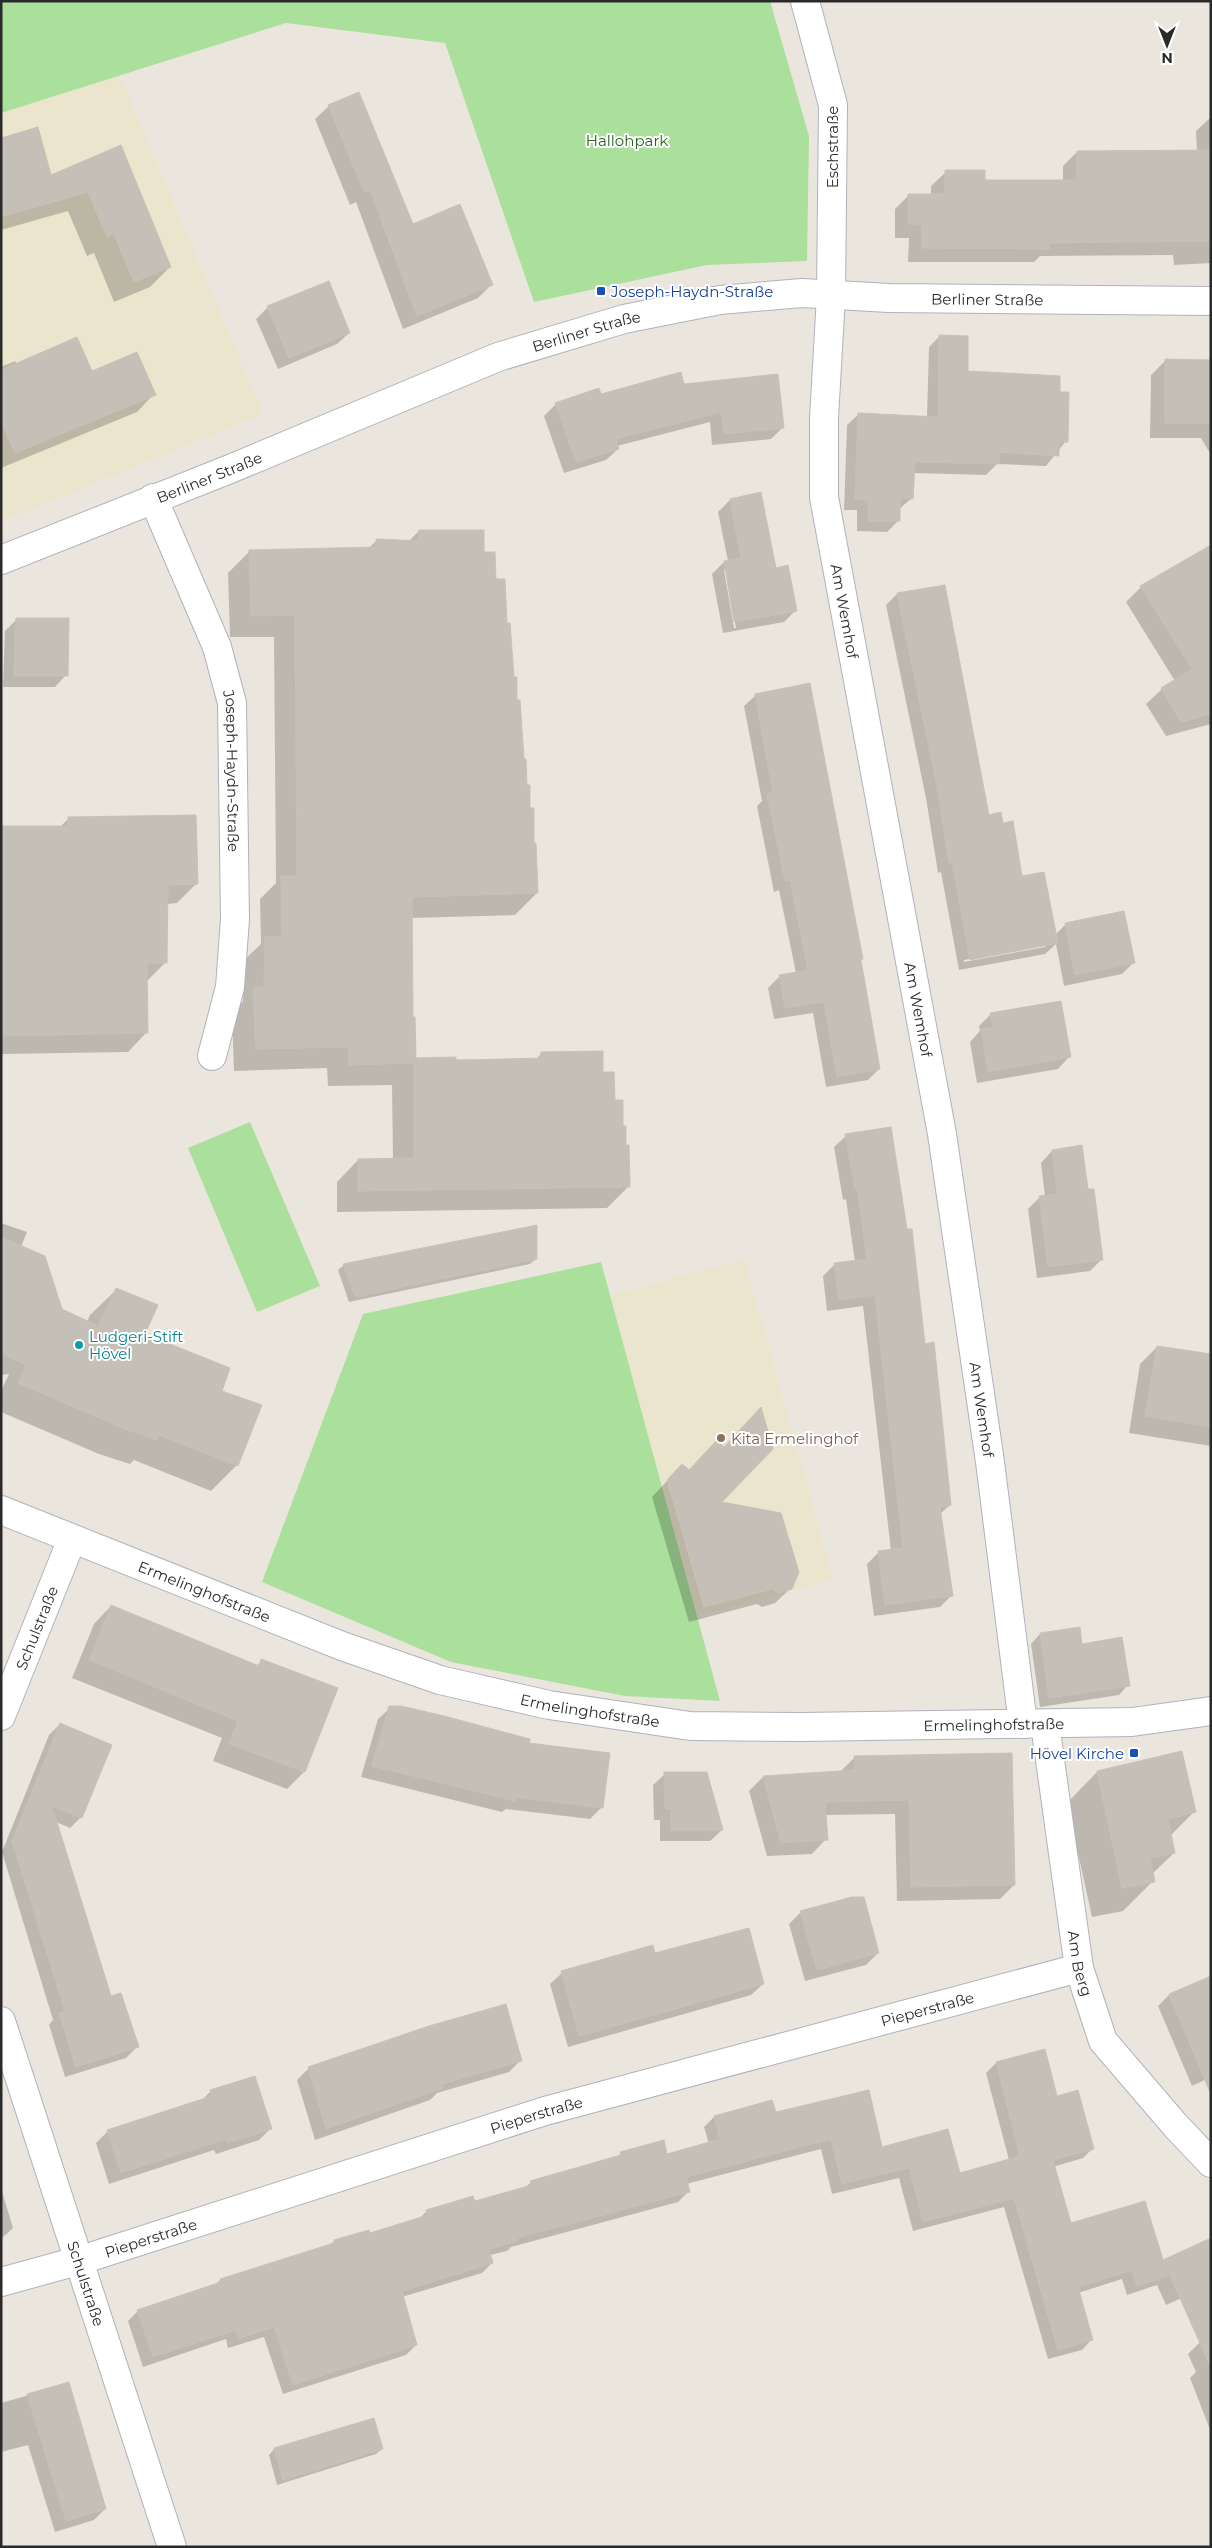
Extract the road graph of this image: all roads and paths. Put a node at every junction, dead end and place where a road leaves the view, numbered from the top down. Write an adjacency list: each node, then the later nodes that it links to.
1 (805, 1): 2 (street, Eschstraße)
2 (831, 296): 3 (street, Berliner Straße); 4 (street, Berliner Straße); 11 (street, Am Wemhof)
3 (1211, 301)
4 (153, 498): 5 (street, Berliner Straße); 6 (street, Joseph-Haydn-Straße)
5 (1, 560)
6 (212, 1056)
7 (1, 1510): 8 (street, Ermelinghofstraße)
8 (72, 1539): 10 (street, Schulstraße); 11 (street, Ermelinghofstraße)
9 (1211, 1711): 11 (street, Ermelinghofstraße)
10 (1, 1716)
11 (1034, 1724): 12 (street, Am Berg)
12 (1079, 1968): 14 (street, Am Berg); 15 (street, Pieperstraße)
13 (1, 2020): 15 (street, Schulstraße)
14 (1211, 2163)
15 (81, 2260): 16 (street, Pieperstraße); 17 (street, Schulstraße)
16 (1, 2282)
17 (172, 2547)

